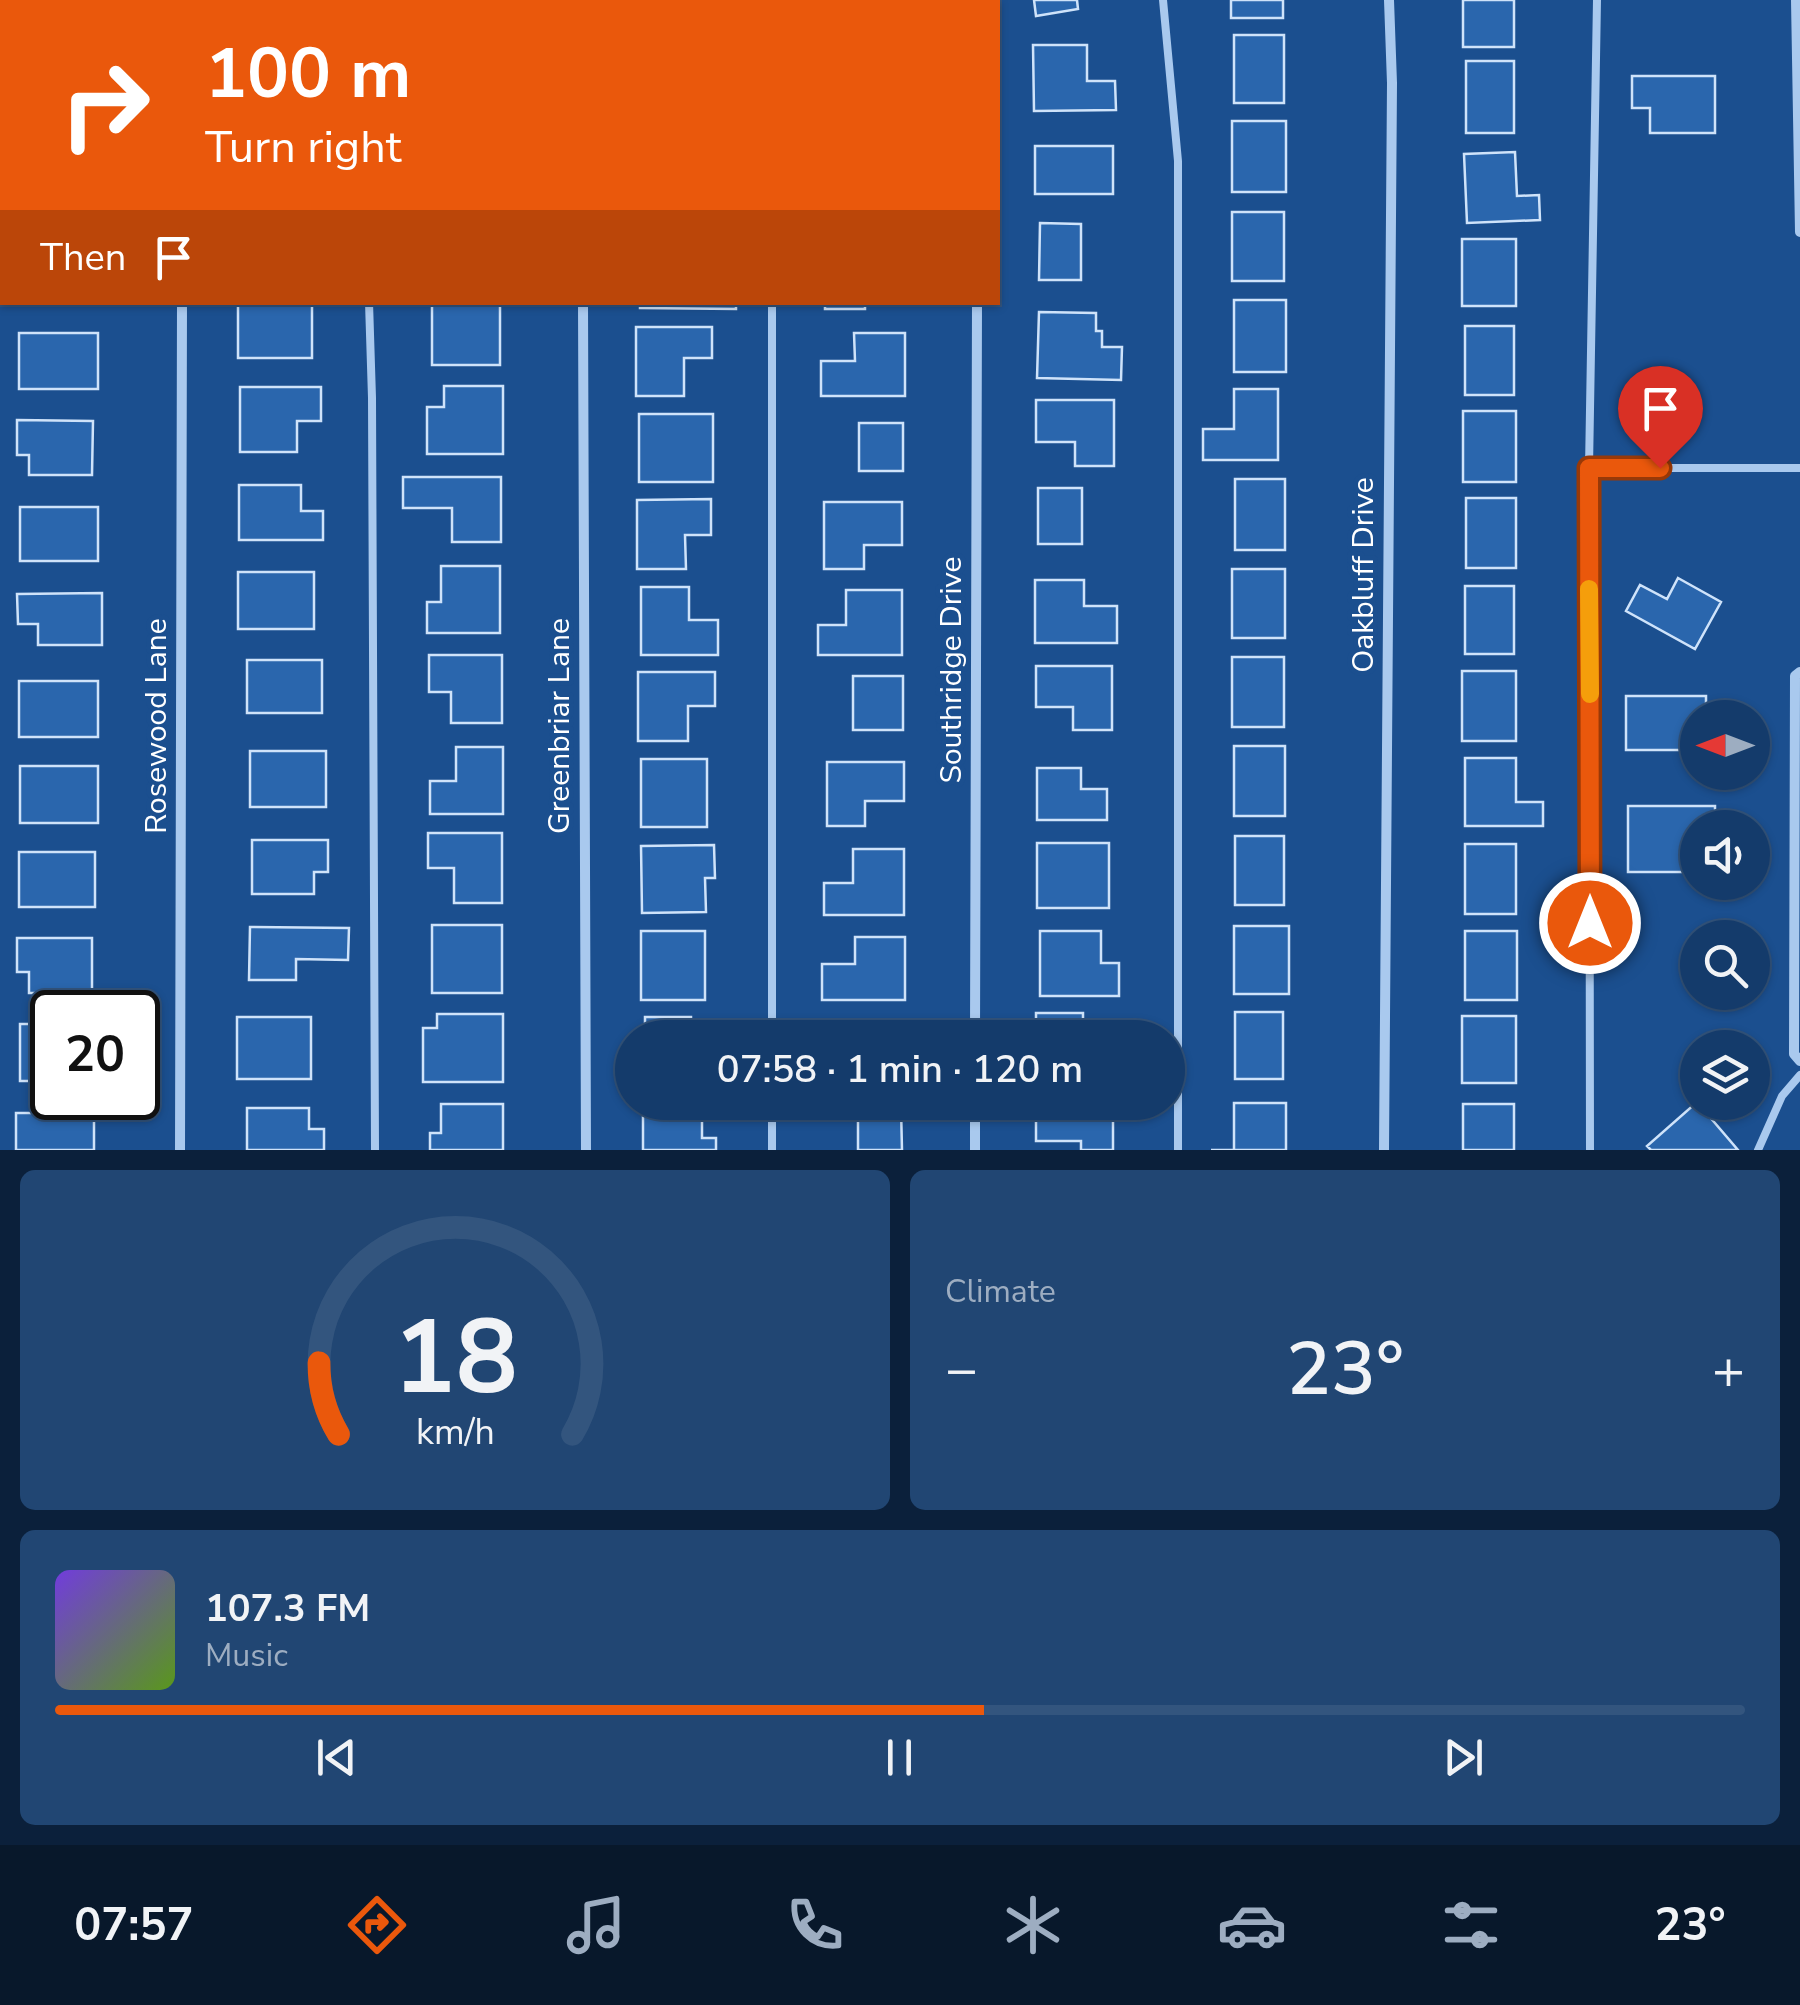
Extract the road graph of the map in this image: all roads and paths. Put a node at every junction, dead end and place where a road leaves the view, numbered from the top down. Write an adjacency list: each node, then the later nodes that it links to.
1 (1163, 0): 27 (lane)
2 (1389, 0): 28 (street, Oakbluff Drive)
3 (1597, 0): 12 (lane)
4 (1796, 0): 5 (street)
5 (1798, 54): 6 (street)
6 (1800, 232)
7 (182, 305): 22 (street, Rosewood Lane)
8 (369, 305): 23 (lane)
9 (583, 305): 24 (street, Greenbriar Lane)
10 (772, 305): 16 (lane)
11 (978, 305): 17 (street, Southridge Drive)
12 (1589, 468): 13 (lane); 29 (lane)
13 (1800, 468)
14 (1800, 672): 15 (street)
15 (1797, 866): 18 (street)
16 (772, 1020)
17 (975, 1020)
18 (1800, 1061)
19 (1800, 1075): 30 (lane)
20 (772, 1120): 25 (lane)
21 (975, 1120): 26 (street)
22 (180, 1150)
23 (376, 1150)
24 (586, 1150)
25 (772, 1150)
26 (975, 1150)
27 (1178, 1150)
28 (1384, 1150)
29 (1590, 1150)
30 (1758, 1150)

